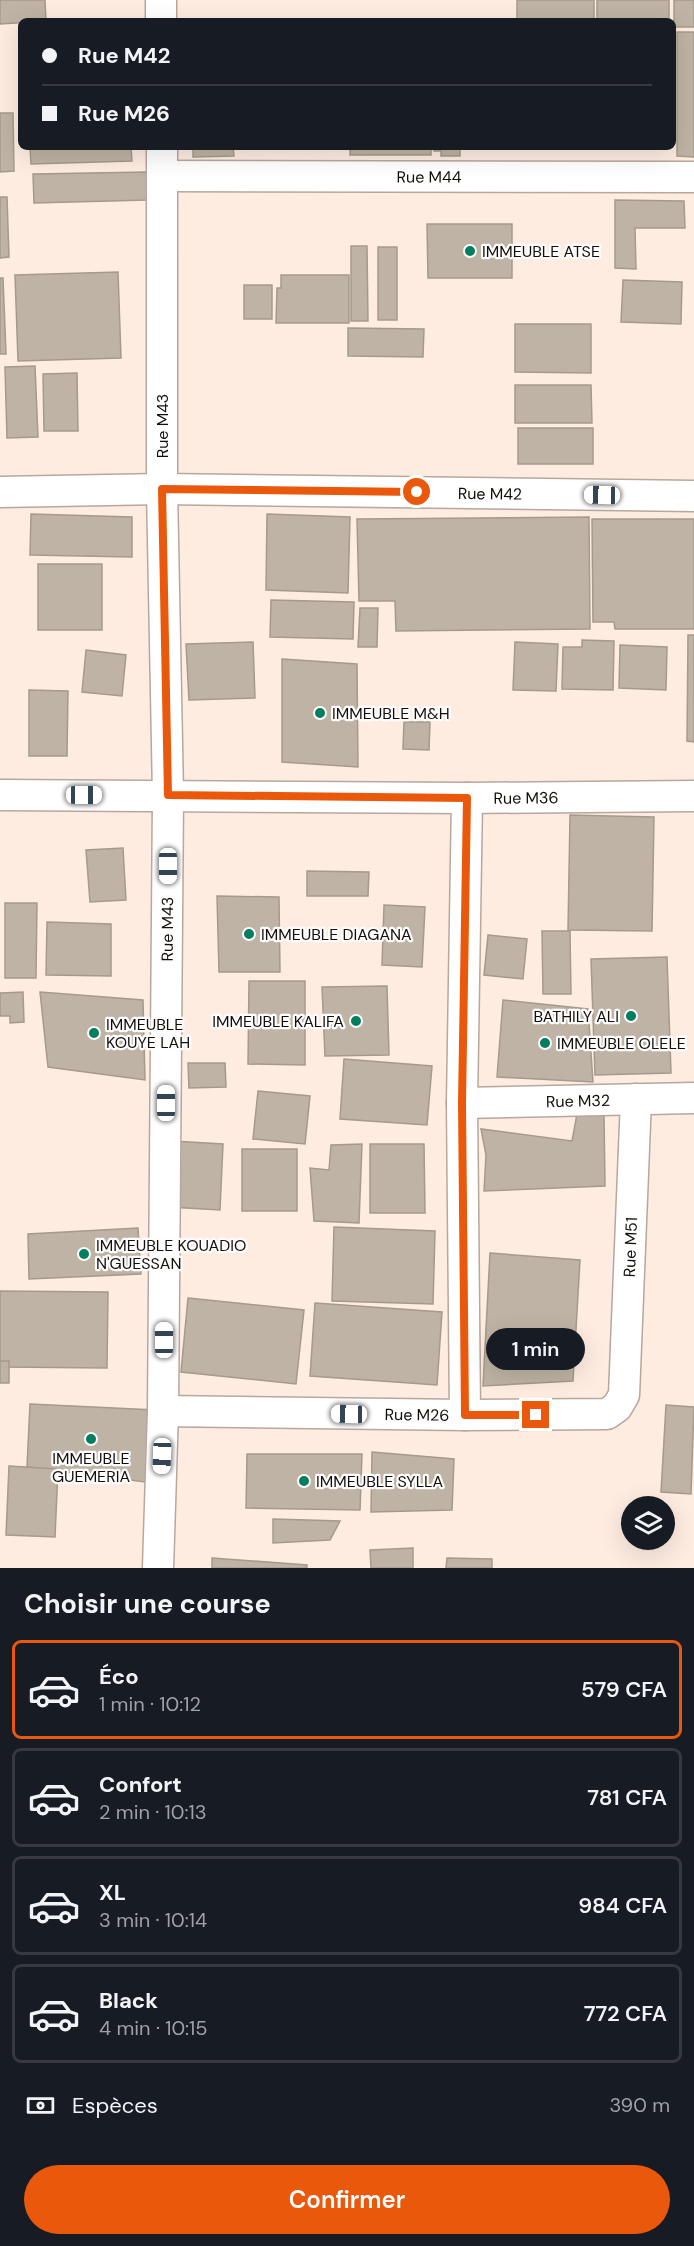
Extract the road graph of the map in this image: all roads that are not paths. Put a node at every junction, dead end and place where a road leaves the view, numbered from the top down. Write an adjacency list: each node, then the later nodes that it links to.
1 (161, 0): 2 (street)
2 (161, 18)
3 (163, 162): 4 (street, Rue M44); 5 (street, Rue M43)
4 (694, 177)
5 (162, 489): 6 (street, Rue M42); 7 (street, Rue M42); 9 (street, Rue M43)
6 (0, 492)
7 (694, 496)
8 (0, 795): 9 (street, Rue M36)
9 (168, 795): 11 (street, Rue M36); 16 (street, Rue M43)
10 (694, 796): 11 (street, Rue M36)
11 (467, 798): 14 (street)
12 (694, 1098): 13 (street, Rue M32)
13 (636, 1099): 14 (street, Rue M32); 15 (street, Rue M51)
14 (462, 1103): 17 (street)
15 (624, 1395): 17 (street, Rue M26)
16 (163, 1412): 17 (street, Rue M26); 18 (street, Rue M43)
17 (465, 1415)
18 (158, 1568)

